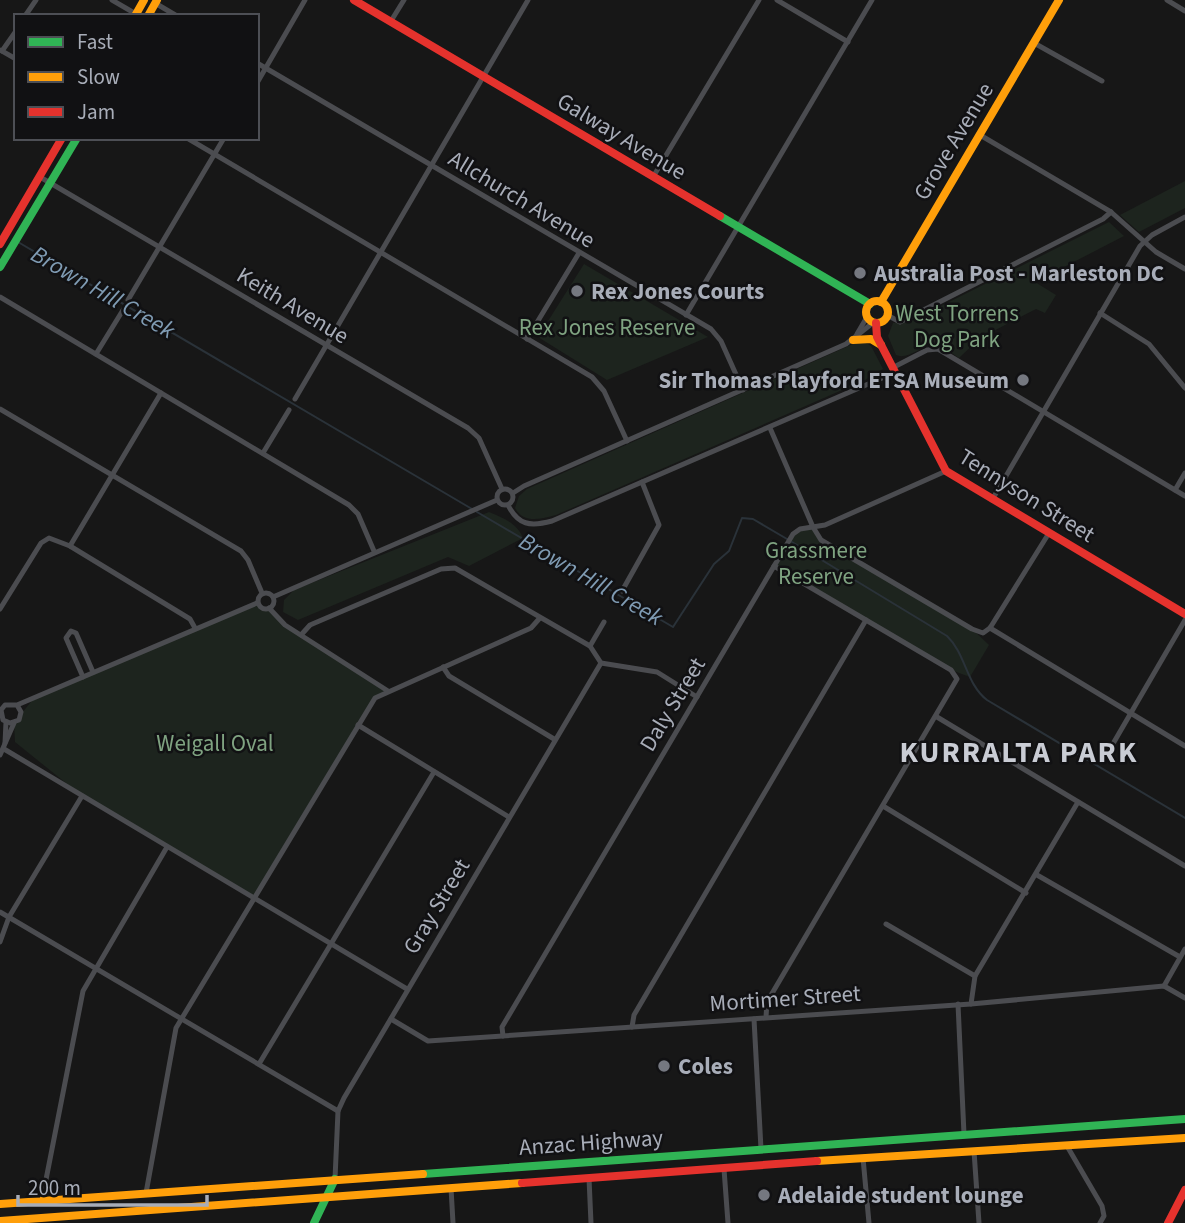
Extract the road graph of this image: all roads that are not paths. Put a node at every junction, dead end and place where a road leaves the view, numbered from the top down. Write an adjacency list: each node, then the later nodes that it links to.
1 (112, 0): 13 (street)
2 (305, 0): 21 (street)
3 (354, 0): 15 (main road, Galway Avenue)
4 (404, 0): 15 (street)
5 (528, 0): 22 (street)
6 (759, 0): 33 (street)
7 (777, 0): 17 (street)
8 (872, 0): 17 (street)
9 (1059, 0): 18 (main road, Grove Avenue)
10 (1167, 0): 12 (street)
11 (156, 1): 14 (street)
12 (1185, 11)
13 (133, 14)
14 (174, 14)
15 (391, 21): 22 (main road, Galway Avenue)
16 (14, 34): 19 (street)
17 (848, 42): 37 (street)
18 (1034, 43): 24 (street); 25 (main road, Grove Avenue)
19 (1, 50)
20 (259, 64): 21 (street, Allchurch Avenue)
21 (266, 68): 23 (street); 31 (street, Allchurch Avenue)
22 (484, 77): 31 (street); 33 (main road, Galway Avenue)
23 (259, 80)
24 (1102, 81)
25 (980, 135): 35 (street); 47 (main road, Grove Avenue)
26 (61, 140): 32 (main road)
27 (75, 140): 34 (main road)
28 (190, 140): 30 (street)
29 (223, 140): 30 (street)
30 (215, 154): 40 (street); 41 (street)
31 (433, 166): 41 (street); 42 (street, Allchurch Avenue)
32 (39, 177): 34 (street, Keith Avenue); 39 (main road)
33 (653, 177): 37 (main road, Galway Avenue)
34 (50, 183): 40 (street, Keith Avenue); 43 (main road)
35 (1111, 212): 38 (street); 52 (street)
36 (1185, 217): 38 (street)
37 (738, 227): 48 (main road, Galway Avenue); 51 (street)
38 (1143, 242): 44 (street); 50 (street)
39 (1, 243)
40 (160, 246): 46 (street); 56 (street, Keith Avenue)
41 (381, 253): 53 (street); 56 (street)
42 (579, 253): 51 (street, Allchurch Avenue); 53 (street)
43 (0, 268)
44 (1185, 269)
45 (0, 297): 57 (street)
46 (128, 300)
47 (881, 302): 48 (main road); 52 (main road)
48 (870, 304): 52 (main road)
49 (123, 310): 57 (street)
50 (1100, 313): 59 (street); 65 (street)
51 (686, 315): 60 (street, Allchurch Avenue)
52 (877, 320): 54 (street); 55 (main road, Tennyson Street); 58 (main road, Tennyson Street)
53 (527, 339): 67 (street)
54 (853, 340): 55 (main road); 60 (street)
55 (881, 345): 58 (main road, Tennyson Street)
56 (327, 346): 62 (street); 73 (street, Keith Avenue)
57 (96, 354): 61 (street)
58 (895, 370): 65 (street); 66 (street); 69 (main road, Tennyson Street)
59 (1185, 388)
60 (743, 390): 67 (street)
61 (161, 393): 68 (street); 71 (street)
62 (295, 399)
63 (0, 410): 71 (street)
64 (289, 410): 68 (street)
65 (1045, 412): 74 (street); 77 (street)
66 (770, 428): 72 (street); 80 (street)
67 (627, 441): 75 (street)
68 (263, 453): 83 (street)
69 (946, 471): 77 (main road, Tennyson Street); 80 (street, Daly Street)
70 (1185, 473): 74 (street)
71 (112, 475): 82 (street); 86 (street)
72 (642, 482): 79 (street); 85 (street)
73 (502, 489): 75 (street); 78 (street)
74 (1175, 490): 76 (street)
75 (513, 494): 79 (street)
76 (1185, 496)
77 (992, 499): 81 (main road, Tennyson Street)
78 (497, 500): 79 (street); 83 (street)
79 (508, 505)
80 (813, 527): 84 (street, Daly Street); 97 (street)
81 (1049, 533): 91 (main road, Tennyson Street); 97 (street)
82 (70, 546): 90 (street); 96 (street)
83 (374, 551): 87 (street)
84 (774, 566): 93 (street); 105 (street, Daly Street)
85 (622, 591)
86 (262, 593): 87 (street); 88 (street)
87 (273, 597): 89 (street)
88 (257, 603): 89 (street); 96 (street)
89 (269, 608): 98 (street)
90 (0, 609)
91 (1185, 614)
92 (539, 620): 98 (street); 99 (street); 101 (street)
93 (866, 620): 112 (street); 148 (street)
94 (1185, 620): 111 (street)
95 (604, 622): 99 (street)
96 (195, 628): 102 (street)
97 (990, 628): 111 (street)
98 (301, 635): 104 (street)
99 (590, 646): 100 (street)
100 (601, 663): 105 (street); 116 (street, Gray Street)
101 (443, 667): 104 (street); 116 (street)
102 (93, 672): 103 (street); 103 (street)
103 (83, 677): 106 (street)
104 (388, 691): 115 (street)
105 (696, 697): 149 (street, Daly Street)
106 (34, 698): 108 (street); 110 (street)
107 (0, 699): 109 (street)
108 (17, 705): 109 (street); 110 (street)
109 (4, 706): 113 (street)
110 (21, 712): 114 (street)
111 (1130, 713): 117 (street); 119 (street)
112 (937, 717): 122 (street); 123 (street)
113 (2, 719): 114 (street); 118 (street)
114 (14, 723): 118 (street)
115 (358, 725): 120 (street); 129 (street)
116 (554, 739): 124 (street, Gray Street)
117 (1185, 746)
118 (2, 752): 121 (street)
119 (1107, 754)
120 (434, 772): 124 (street); 134 (street)
121 (82, 796): 125 (street); 131 (street)
122 (1078, 802): 126 (street); 127 (street)
123 (883, 806): 128 (street); 144 (street)
124 (509, 817): 140 (street, Gray Street)
125 (167, 847): 129 (street); 137 (street)
126 (1185, 866)
127 (1037, 875): 128 (street); 136 (street)
128 (1026, 893): 138 (street)
129 (254, 898): 134 (street); 146 (street)
130 (0, 912): 131 (street)
131 (9, 917): 133 (street); 137 (street)
132 (886, 924): 138 (street)
133 (0, 942)
134 (331, 944): 140 (street); 150 (street)
135 (1185, 949): 136 (street)
136 (1180, 957): 139 (street)
137 (95, 968): 146 (street); 181 (street)
138 (975, 976): 142 (street)
139 (1164, 986): 141 (street); 142 (street, Mortimer Street)
140 (407, 989): 147 (street, Gray Street)
141 (1185, 998)
142 (971, 1003): 143 (street, Mortimer Street)
143 (958, 1004): 144 (street, Mortimer Street); 154 (street)
144 (766, 1017): 145 (street, Mortimer Street)
145 (754, 1018): 148 (street, Mortimer Street); 161 (street)
146 (181, 1019): 150 (street); 178 (street)
147 (391, 1019): 149 (street, Mortimer Street); 151 (street, Gray Street)
148 (632, 1027): 149 (street, Mortimer Street)
149 (503, 1036)
150 (258, 1064): 151 (street)
151 (338, 1111): 172 (street, Gray Street)
152 (1185, 1117): 153 (main road, Anzac Highway)
153 (1082, 1126): 154 (main road, Anzac Highway); 158 (main road)
154 (964, 1134): 155 (main road, Anzac Highway)
155 (925, 1138): 156 (main road, Anzac Highway); 163 (main road)
156 (903, 1139): 160 (main road, Anzac Highway); 164 (main road)
157 (1184, 1139): 158 (main road, Anzac Highway)
158 (1103, 1142): 159 (main road, Anzac Highway)
159 (1065, 1144): 162 (main road, Anzac Highway); 192 (street)
160 (802, 1147): 161 (main road, Anzac Highway); 166 (main road)
161 (761, 1149): 167 (main road, Anzac Highway)
162 (974, 1151): 163 (main road, Anzac Highway); 191 (street)
163 (938, 1153): 164 (main road, Anzac Highway)
164 (910, 1155): 165 (main road, Anzac Highway)
165 (863, 1158): 166 (main road, Anzac Highway); 190 (street)
166 (804, 1162): 169 (main road, Anzac Highway)
167 (567, 1163): 168 (main road, Anzac Highway); 171 (main road)
168 (491, 1169): 170 (main road, Anzac Highway); 173 (main road)
169 (724, 1169): 171 (main road, Anzac Highway); 189 (street)
170 (391, 1175): 172 (main road, Anzac Highway); 177 (main road)
171 (589, 1178): 173 (main road, Anzac Highway); 188 (street)
172 (335, 1179): 174 (main road, Anzac Highway); 179 (main road)
173 (502, 1184): 175 (main road, Anzac Highway)
174 (220, 1188): 178 (main road, Anzac Highway); 183 (main road)
175 (451, 1188): 177 (main road, Anzac Highway); 187 (street)
176 (1185, 1190): 193 (main road)
177 (392, 1192): 179 (main road, Anzac Highway)
178 (146, 1193): 180 (main road, Anzac Highway)
179 (328, 1197): 183 (main road, Anzac Highway); 186 (main road)
180 (82, 1198): 181 (main road, Anzac Highway); 184 (main road)
181 (42, 1200): 182 (main road, Anzac Highway)
182 (0, 1204)
183 (231, 1204): 184 (main road, Anzac Highway)
184 (84, 1214): 185 (main road, Anzac Highway)
185 (4, 1221)
186 (314, 1223)
187 (453, 1223)
188 (592, 1223)
189 (728, 1223)
190 (869, 1223)
191 (979, 1223)
192 (1100, 1223)
193 (1168, 1223)

